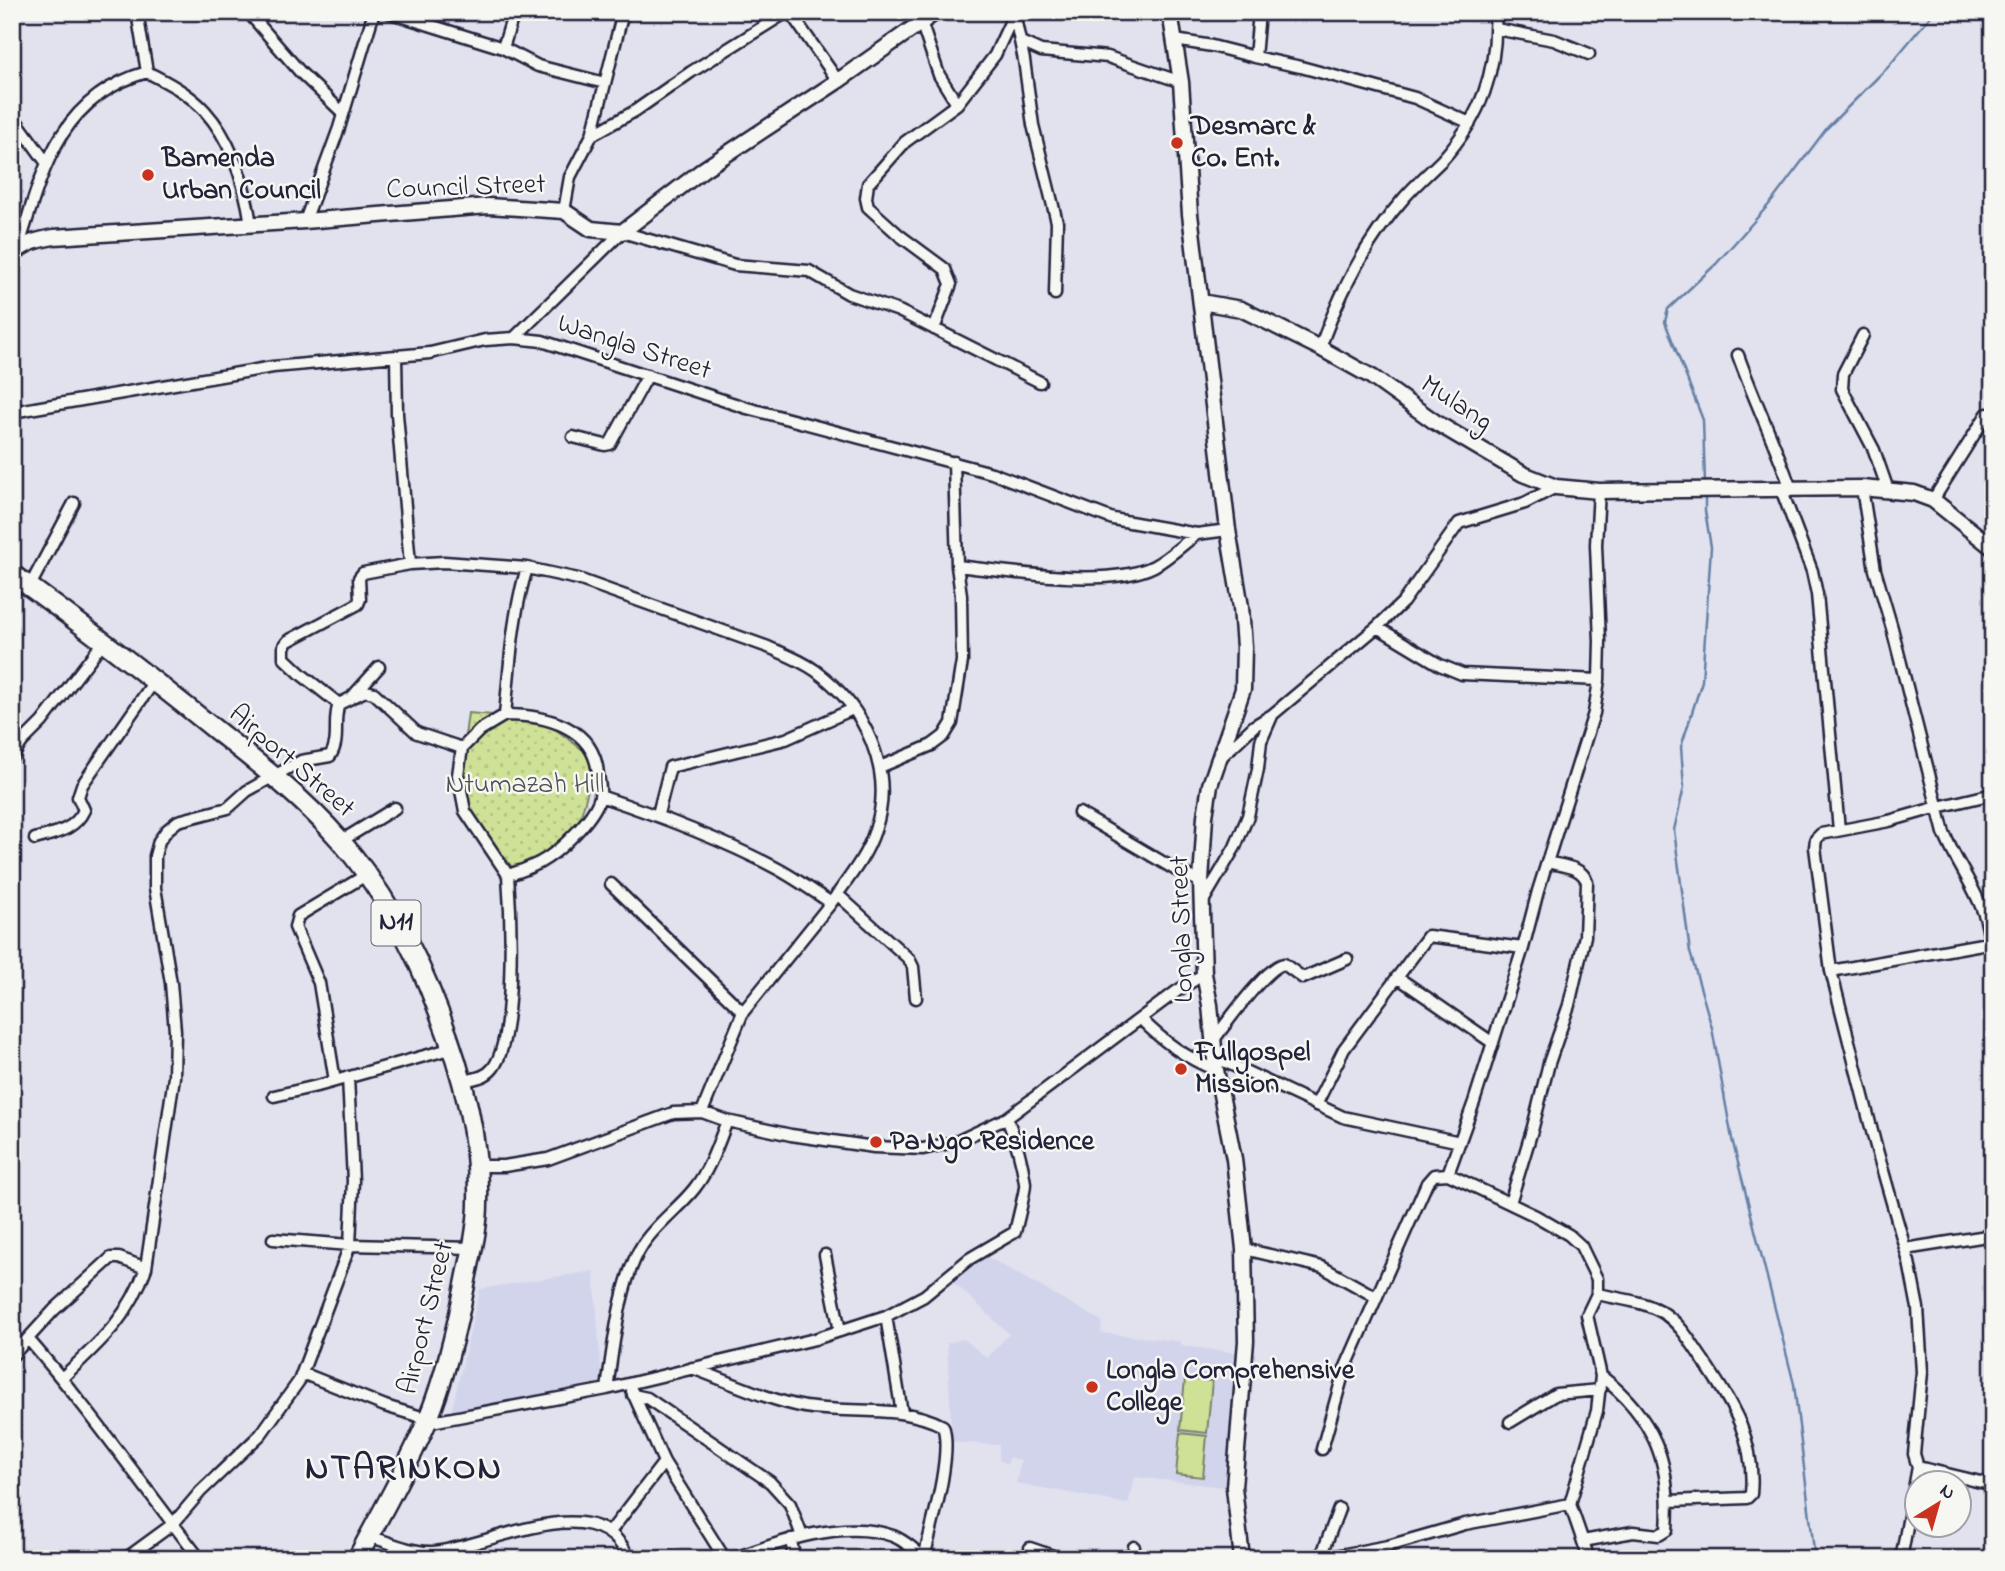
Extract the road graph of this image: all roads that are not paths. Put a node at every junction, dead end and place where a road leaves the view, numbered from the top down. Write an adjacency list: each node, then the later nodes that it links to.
1 (137, 12): 22 (street)
2 (248, 12): 27 (street)
3 (374, 12): 27 (street)
4 (388, 12): 17 (street)
5 (514, 12): 17 (street)
6 (623, 12): 25 (street)
7 (788, 12): 23 (street); 30 (street)
8 (936, 12): 13 (main road)
9 (1170, 12): 15 (main road, Longla Street)
10 (1259, 12): 20 (street)
11 (1495, 12): 14 (street)
12 (1014, 13): 16 (street); 26 (street)
13 (921, 22): 23 (main road); 26 (street)
14 (1496, 29): 19 (street); 29 (street)
15 (1175, 40): 20 (street); 24 (main road, Longla Street)
16 (1020, 42): 18 (street); 21 (street)
17 (503, 48): 25 (street)
18 (1041, 51): 21 (street); 24 (street)
19 (1589, 54)
20 (1255, 57): 29 (street)
21 (1024, 60): 37 (street)
22 (147, 72): 31 (street); 34 (street)
23 (838, 81): 35 (main road)
24 (1181, 82): 38 (main road, Longla Street)
25 (606, 83): 30 (street)
26 (957, 104): 39 (street)
27 (343, 113): 33 (street)
28 (12, 115): 31 (street)
29 (1470, 123): 42 (street)
30 (592, 135): 32 (street)
31 (46, 162): 36 (street)
32 (564, 211): 33 (main road, Council Street); 35 (main road, Council Street)
33 (305, 221): 34 (main road, Council Street)
34 (251, 224): 36 (main road, Council Street)
35 (622, 232): 39 (street); 41 (street)
36 (15, 253)
37 (1055, 294)
38 (1202, 302): 42 (main road, Mulang); 58 (main road, Longla Street)
39 (934, 329): 46 (street)
40 (1863, 335): 54 (street)
41 (514, 338): 44 (street, Wangla Street); 45 (street, Wangla Street)
42 (1320, 348): 51 (main road, Mulang)
43 (1738, 355): 53 (street)
44 (397, 356): 47 (street, Wangla Street); 61 (street)
45 (648, 375): 49 (street); 50 (street, Wangla Street)
46 (1040, 382)
47 (12, 412)
48 (1987, 414): 56 (street)
49 (573, 437)
50 (954, 462): 59 (street, Wangla Street); 62 (street)
51 (1556, 487): 55 (main road, Mulang); 66 (street)
52 (1862, 488): 53 (main road, Mulang); 54 (main road, Mulang); 83 (street)
53 (1786, 489): 55 (main road, Mulang); 87 (street)
54 (1888, 490): 56 (main road, Mulang)
55 (1599, 491): 70 (street)
56 (1933, 500): 60 (main road)
57 (74, 503): 65 (street)
58 (1228, 530): 59 (street, Wangla Street); 78 (main road, Longla Street)
59 (1197, 534): 62 (street)
60 (1993, 548)
61 (410, 564): 63 (street); 72 (street)
62 (957, 566): 79 (street)
63 (527, 568): 73 (street); 74 (street)
64 (12, 574): 65 (highway, Airport Street / N11)
65 (30, 586): 67 (highway, Airport Street / N11)
66 (1377, 628): 70 (street); 75 (street)
67 (103, 642): 69 (highway, Airport Street / N11); 77 (street)
68 (379, 667): 71 (street)
69 (155, 680): 80 (highway, Airport Street / N11); 88 (street)
70 (1599, 680): 90 (street)
71 (351, 698): 72 (street); 76 (street)
72 (339, 704): 80 (street)
73 (853, 709): 79 (street); 86 (street)
74 (505, 715): 76 (street); 82 (street)
75 (1272, 715): 78 (street); 96 (street)
76 (462, 748): 92 (street)
77 (12, 757)
78 (1219, 758): 93 (main road, Longla Street)
79 (880, 766): 95 (street)
80 (274, 775): 89 (highway, Airport Street / N11); 130 (street)
81 (1993, 794): 83 (street)
82 (600, 796): 86 (street); 92 (street)
83 (1938, 807): 87 (street); 97 (street)
84 (395, 808): 89 (street)
85 (1079, 813): 93 (street)
86 (658, 814): 95 (street)
87 (1839, 830): 101 (street)
88 (35, 839)
89 (341, 841): 91 (highway, Airport Street / N11)
90 (1548, 862): 98 (street); 122 (street)
91 (366, 875): 109 (highway, Airport Street / N11); 112 (street)
92 (509, 875): 113 (street)
93 (1202, 882): 96 (main road, Longla Street)
94 (611, 884): 105 (street)
95 (834, 899): 104 (street); 105 (street)
96 (1202, 904): 102 (main road, Longla Street)
97 (1992, 942): 100 (street); 101 (street)
98 (1523, 948): 103 (street); 108 (street)
99 (1347, 959): 107 (street)
100 (1993, 969)
101 (1831, 971): 128 (street)
102 (1204, 974): 106 (street); 107 (main road, Longla Street)
103 (1397, 977): 108 (street); 115 (street)
104 (916, 998)
105 (743, 1012): 116 (street)
106 (1141, 1019): 110 (street); 117 (street)
107 (1213, 1041): 110 (main road, Longla Street)
108 (1493, 1043): 119 (street)
109 (453, 1048): 111 (street); 113 (highway, Airport Street / N11)
110 (1215, 1064): 115 (street); 127 (main road, Longla Street)
111 (348, 1077): 112 (street); 125 (street)
112 (335, 1081): 114 (street)
113 (464, 1081): 120 (highway, Airport Street / N11)
114 (274, 1096)
115 (1316, 1105): 119 (street)
116 (702, 1112): 118 (street); 120 (street)
117 (1007, 1118): 118 (street); 133 (street)
118 (727, 1121): 142 (street)
119 (1460, 1142): 121 (street)
120 (477, 1166): 126 (highway, Airport Street / N11)
121 (1448, 1174): 122 (street); 132 (street)
122 (1510, 1203): 131 (street)
123 (1993, 1235): 128 (street)
124 (272, 1239): 125 (street)
125 (350, 1245): 126 (street); 138 (street)
126 (473, 1248): 146 (highway, Airport Street / N11)
127 (1244, 1249): 132 (street); 177 (main road, Longla Street)
128 (1905, 1249): 150 (street)
129 (825, 1255): 134 (street)
130 (146, 1268): 135 (street); 140 (street)
131 (1597, 1294): 139 (street); 152 (street)
132 (1376, 1297): 148 (street)
133 (886, 1317): 134 (street); 145 (street)
134 (840, 1331): 137 (street)
135 (29, 1340): 136 (street); 140 (street)
136 (12, 1356)
137 (692, 1368): 141 (street); 145 (street)
138 (302, 1373): 146 (street); 155 (street)
139 (1601, 1376): 143 (street); 152 (street)
140 (62, 1378): 155 (street)
141 (629, 1384): 142 (street); 144 (street)
142 (607, 1389): 146 (street)
143 (1600, 1390): 147 (street); 153 (street)
144 (633, 1395): 149 (street); 158 (street)
145 (902, 1413): 165 (street)
146 (426, 1421): 157 (highway, N11)
147 (1510, 1422)
148 (1322, 1449)
149 (664, 1462): 156 (street); 172 (street)
150 (1919, 1466): 151 (street); 179 (street)
151 (1993, 1485)
152 (1669, 1501): 159 (street)
153 (1570, 1504): 159 (street); 166 (street)
154 (1339, 1509): 166 (street)
155 (173, 1524): 167 (street); 168 (street)
156 (610, 1532): 161 (street); 171 (street)
157 (369, 1536): 164 (street); 169 (highway, N11)
158 (797, 1538): 165 (street); 173 (street); 174 (street)
159 (1583, 1541): 178 (street)
160 (1993, 1546): 180 (street)
161 (467, 1547): 164 (street); 170 (street)
162 (1133, 1547): 176 (street)
163 (1030, 1548): 175 (street)
164 (433, 1556)
165 (924, 1558)
166 (1320, 1558)
167 (125, 1559)
168 (201, 1559)
169 (357, 1559)
170 (460, 1559)
171 (629, 1559)
172 (725, 1559)
173 (732, 1559)
174 (794, 1559)
175 (1062, 1559)
176 (1133, 1559)
177 (1242, 1559)
178 (1589, 1559)
179 (1901, 1559)
180 (1988, 1559)

